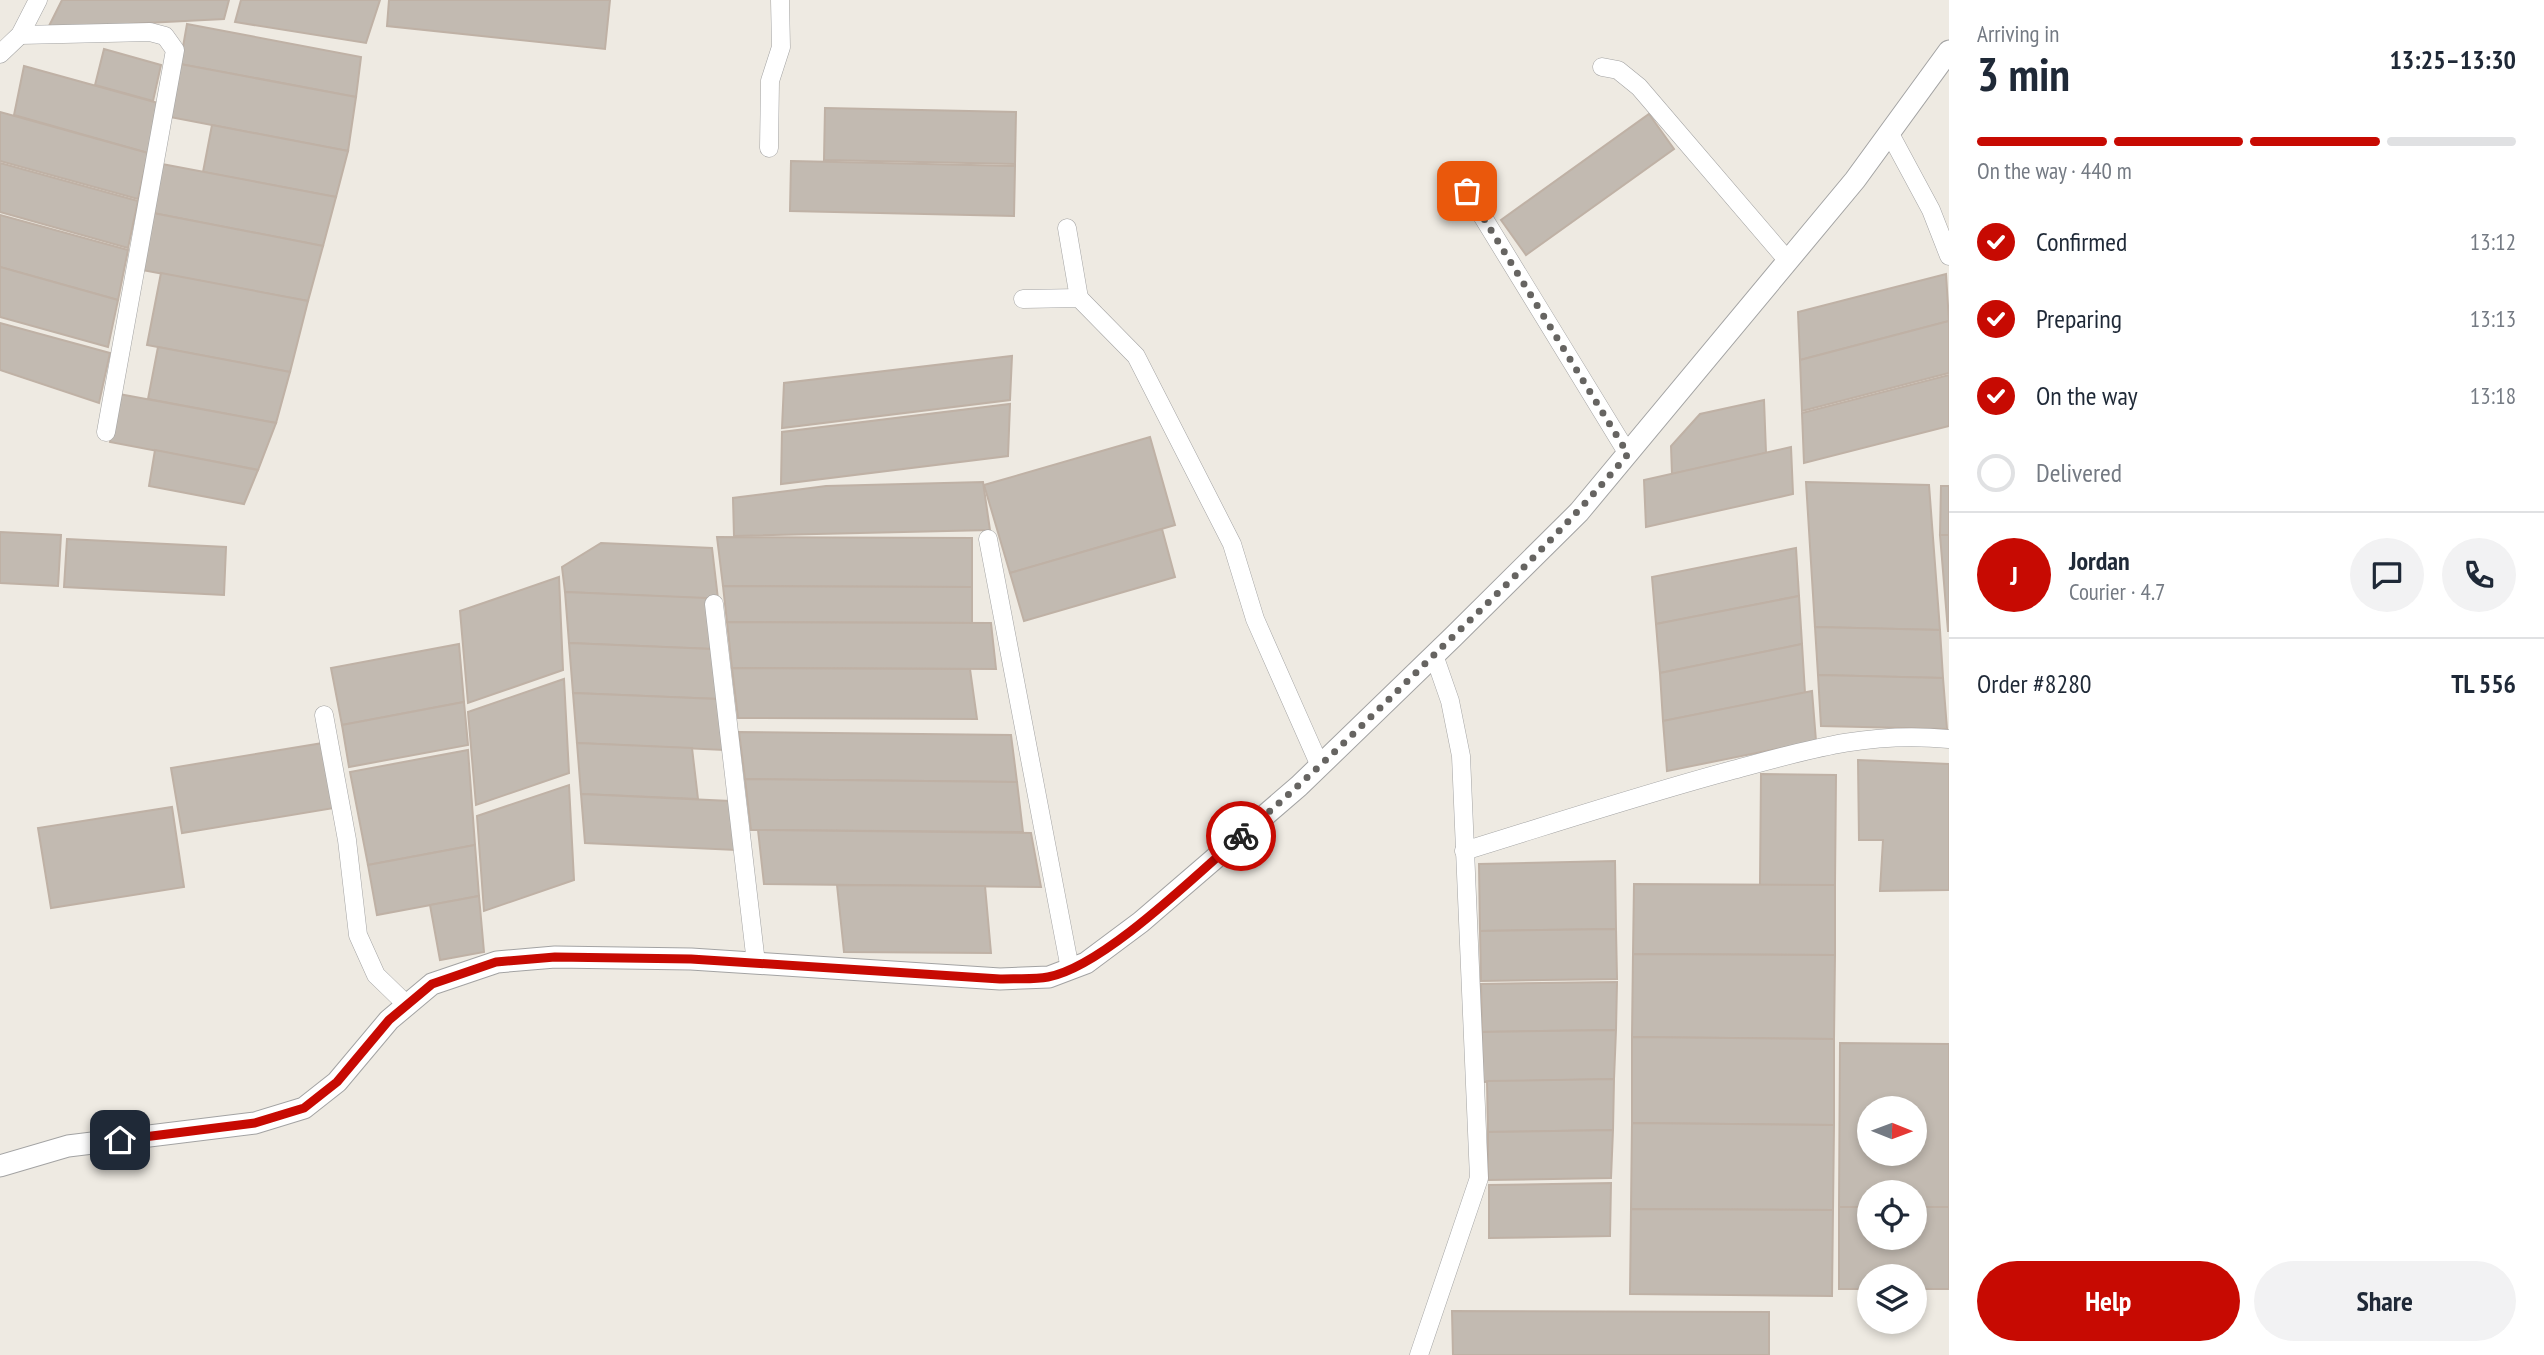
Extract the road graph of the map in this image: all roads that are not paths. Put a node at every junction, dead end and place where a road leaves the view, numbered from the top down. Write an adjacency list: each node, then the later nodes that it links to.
1 (38, 0): 3 (street)
2 (780, 0): 8 (street)
3 (20, 35): 5 (street); 15 (street)
4 (1949, 51): 7 (street)
5 (0, 54)
6 (1602, 67): 12 (street)
7 (1889, 132): 11 (street); 12 (street)
8 (769, 148)
9 (1467, 191): 16 (street)
10 (1067, 228): 13 (street)
11 (1949, 256)
12 (1787, 261): 16 (street)
13 (1079, 298): 14 (street); 22 (street)
14 (1023, 299)
15 (106, 432)
16 (1628, 454): 19 (street)
17 (988, 539): 25 (street)
18 (714, 604): 24 (street)
19 (1434, 655): 22 (street); 23 (street)
20 (324, 715): 26 (street)
21 (1949, 738): 23 (street)
22 (1320, 766): 25 (street)
23 (1464, 851): 28 (street)
24 (756, 963): 25 (street); 26 (street)
25 (1070, 969)
26 (407, 1004): 27 (street)
27 (0, 1166)
28 (1419, 1355)

